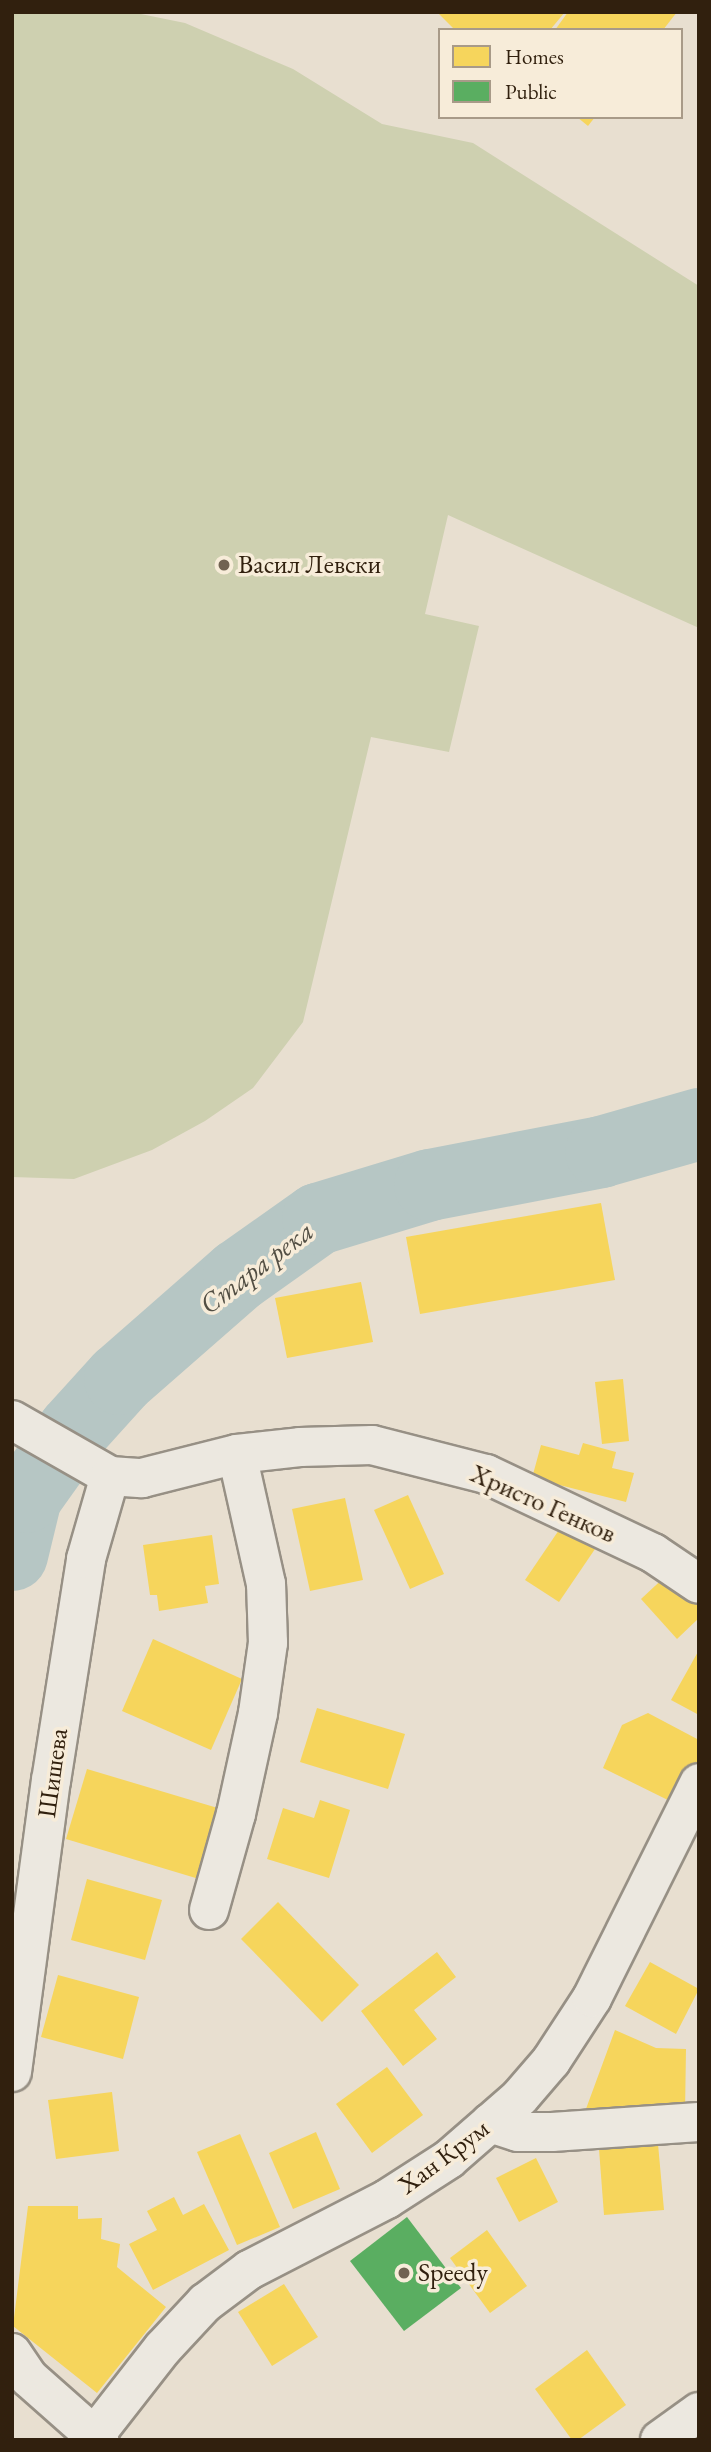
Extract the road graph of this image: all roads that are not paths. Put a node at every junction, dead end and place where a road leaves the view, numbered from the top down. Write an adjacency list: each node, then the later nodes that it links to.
1 (12, 1420): 3 (street)
2 (237, 1454): 3 (street, Христо Генков); 4 (street, Христо Генков); 6 (street)
3 (100, 1471): 7 (street, Шишева)
4 (699, 1584)
5 (699, 1783): 9 (street, Хан Крум)
6 (209, 1910)
7 (12, 2072)
8 (699, 2122): 9 (street)
9 (490, 2123): 12 (street, Хан Крум)
10 (12, 2353): 12 (street)
11 (699, 2413): 13 (street)
12 (95, 2438)
13 (660, 2440)

